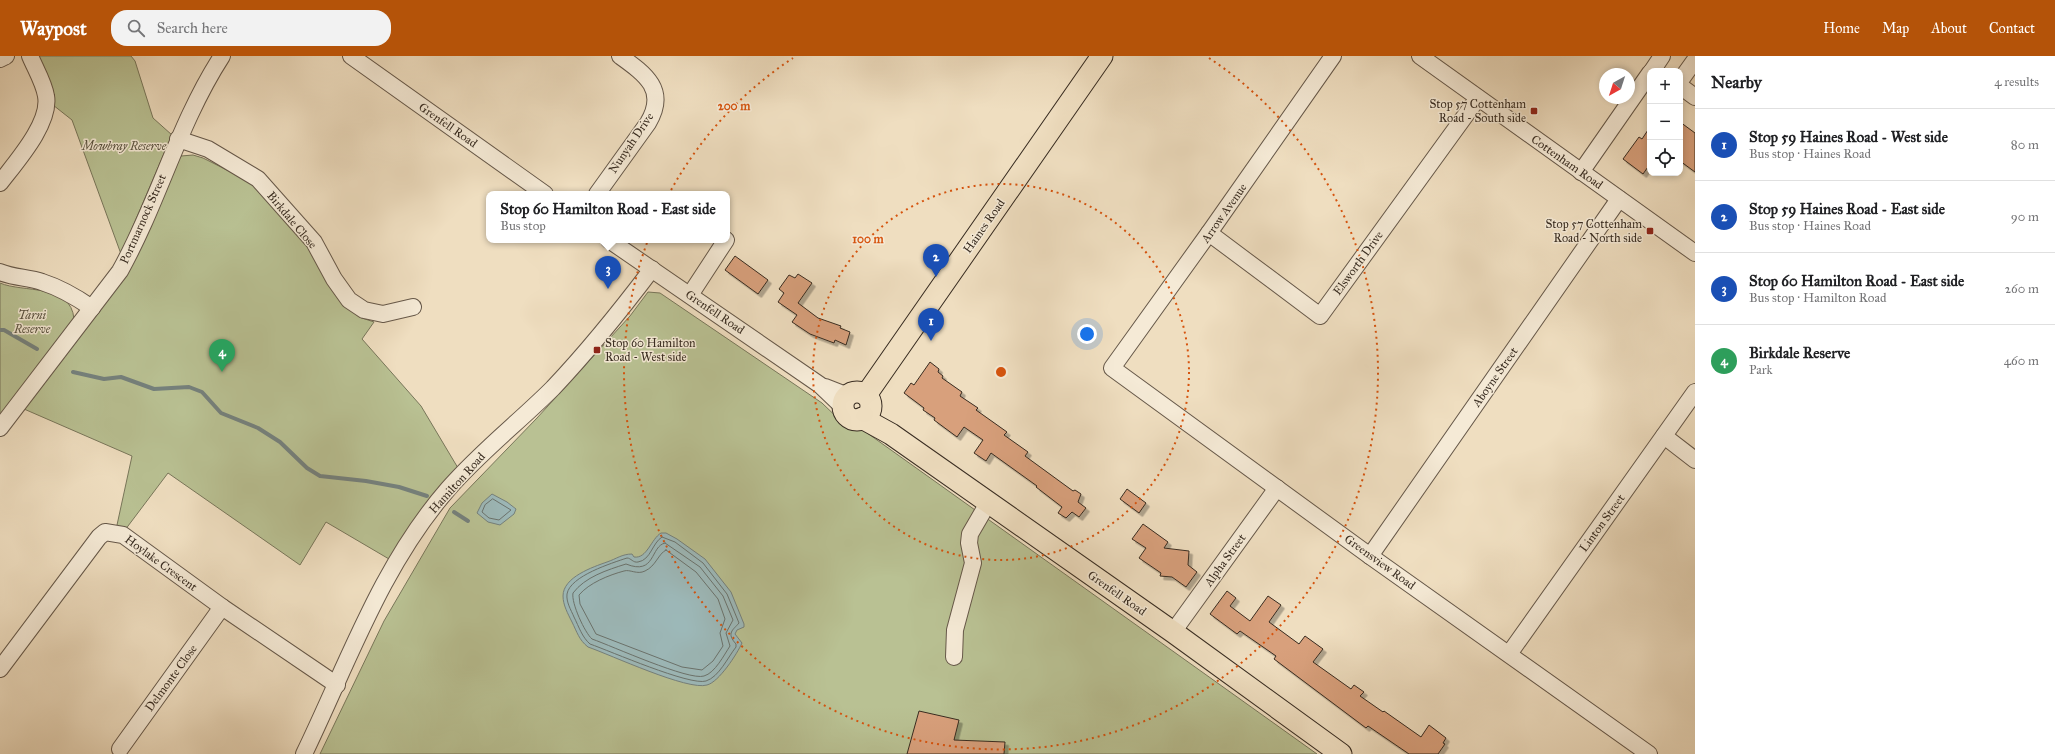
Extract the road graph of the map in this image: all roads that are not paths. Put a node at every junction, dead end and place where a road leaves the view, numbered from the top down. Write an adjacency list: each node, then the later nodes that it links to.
1 (6, 56): 9 (street)
2 (30, 56): 18 (street)
3 (222, 56): 16 (street, Portmarnock Street)
4 (351, 56): 19 (street, Grenfell Road)
5 (620, 56): 20 (street, Nunyah Drive)
6 (1102, 56): 33 (main road, Haines Road)
7 (1333, 56): 22 (street, Arrow Avenue)
8 (1420, 56): 15 (street, Cottenham Road)
9 (0, 59)
10 (1695, 60): 11 (street)
11 (1683, 77)
12 (1647, 79): 17 (street)
13 (1683, 88): 14 (street)
14 (1695, 97)
15 (1478, 98): 17 (street, Cottenham Road); 22 (street, Elsworth Drive)
16 (178, 139): 29 (street, Birkdale Close); 30 (street, Portmarnock Street)
17 (1581, 172): 21 (street, Cottenham Road)
18 (0, 183)
19 (541, 191)
20 (599, 191)
21 (1619, 199): 25 (street, Cottenham Road); 39 (street, Aboyne Street)
22 (1209, 233): 31 (street, Arrow Avenue)
23 (613, 243): 26 (street, Grenfell Road)
24 (724, 243): 28 (street)
25 (1695, 253)
26 (652, 269): 28 (street, Grenfell Road); 45 (street, Hamilton Road)
27 (0, 272): 30 (street)
28 (690, 295): 33 (street, Grenfell Road)
29 (413, 307)
30 (92, 308): 34 (street, Portmarnock Street)
31 (1112, 368): 37 (street, Greensview Road)
32 (1695, 392): 35 (street, Linton Street)
33 (858, 405): 38 (main road, Grenfell Road)
34 (0, 428)
35 (1664, 436): 36 (street); 42 (street, Linton Street)
36 (1695, 460)
37 (1277, 488): 39 (street, Greensview Road); 41 (street, Alpha Street)
38 (988, 503): 41 (main road, Grenfell Road); 43 (street)
39 (1370, 556): 42 (street, Greensview Road)
40 (222, 607): 44 (street, Hoylake Crescent); 45 (street, Hoylake Crescent); 46 (street, Delmonte Close)
41 (1173, 632): 48 (main road, Grenfell Road)
42 (1509, 654): 49 (street, Greensview Road)
43 (954, 657)
44 (0, 669)
45 (337, 685): 47 (street, Hamilton Road)
46 (120, 749)
47 (304, 754)
48 (1341, 754)
49 (1649, 754)

